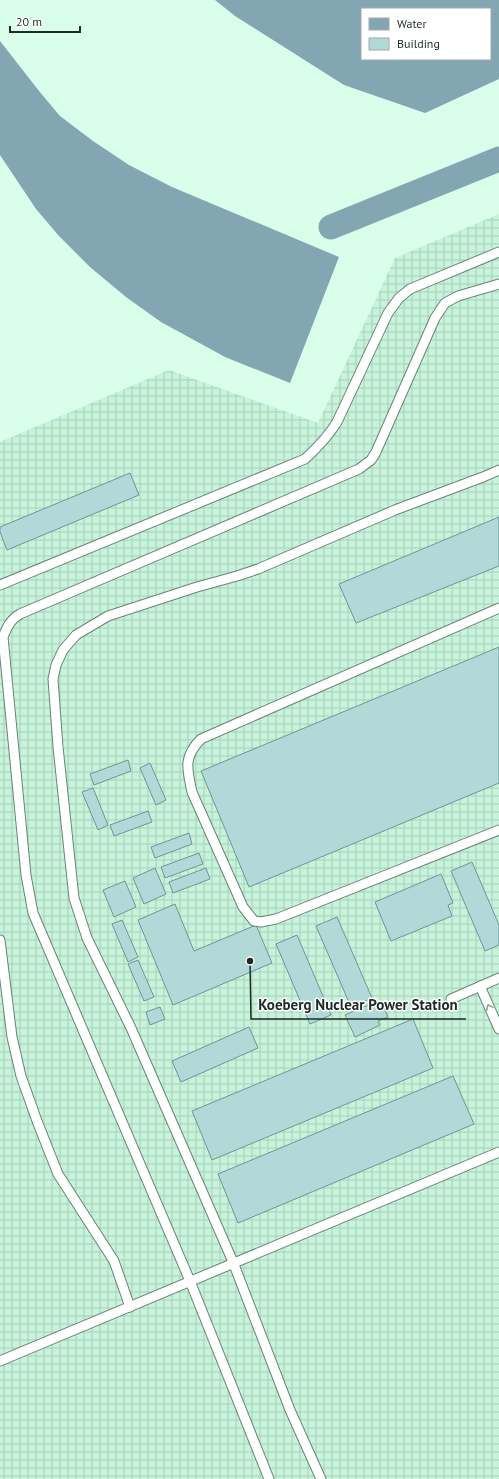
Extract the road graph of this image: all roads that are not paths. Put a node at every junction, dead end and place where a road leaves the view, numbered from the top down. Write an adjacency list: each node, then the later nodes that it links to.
1 (499, 252): 4 (lane)
2 (499, 284): 14 (lane)
3 (499, 470): 13 (lane)
4 (0, 585)
5 (499, 608): 6 (lane)
6 (499, 830)
7 (0, 940): 15 (lane)
8 (499, 978): 9 (lane)
9 (480, 986): 10 (lane); 11 (lane, one-way to 9)
10 (451, 999)
11 (499, 1028)
12 (499, 1152): 13 (lane)
13 (233, 1262): 14 (lane); 18 (lane)
14 (190, 1281): 15 (lane); 17 (lane)
15 (130, 1307): 16 (lane)
16 (0, 1361)
17 (270, 1479)
18 (321, 1479)

